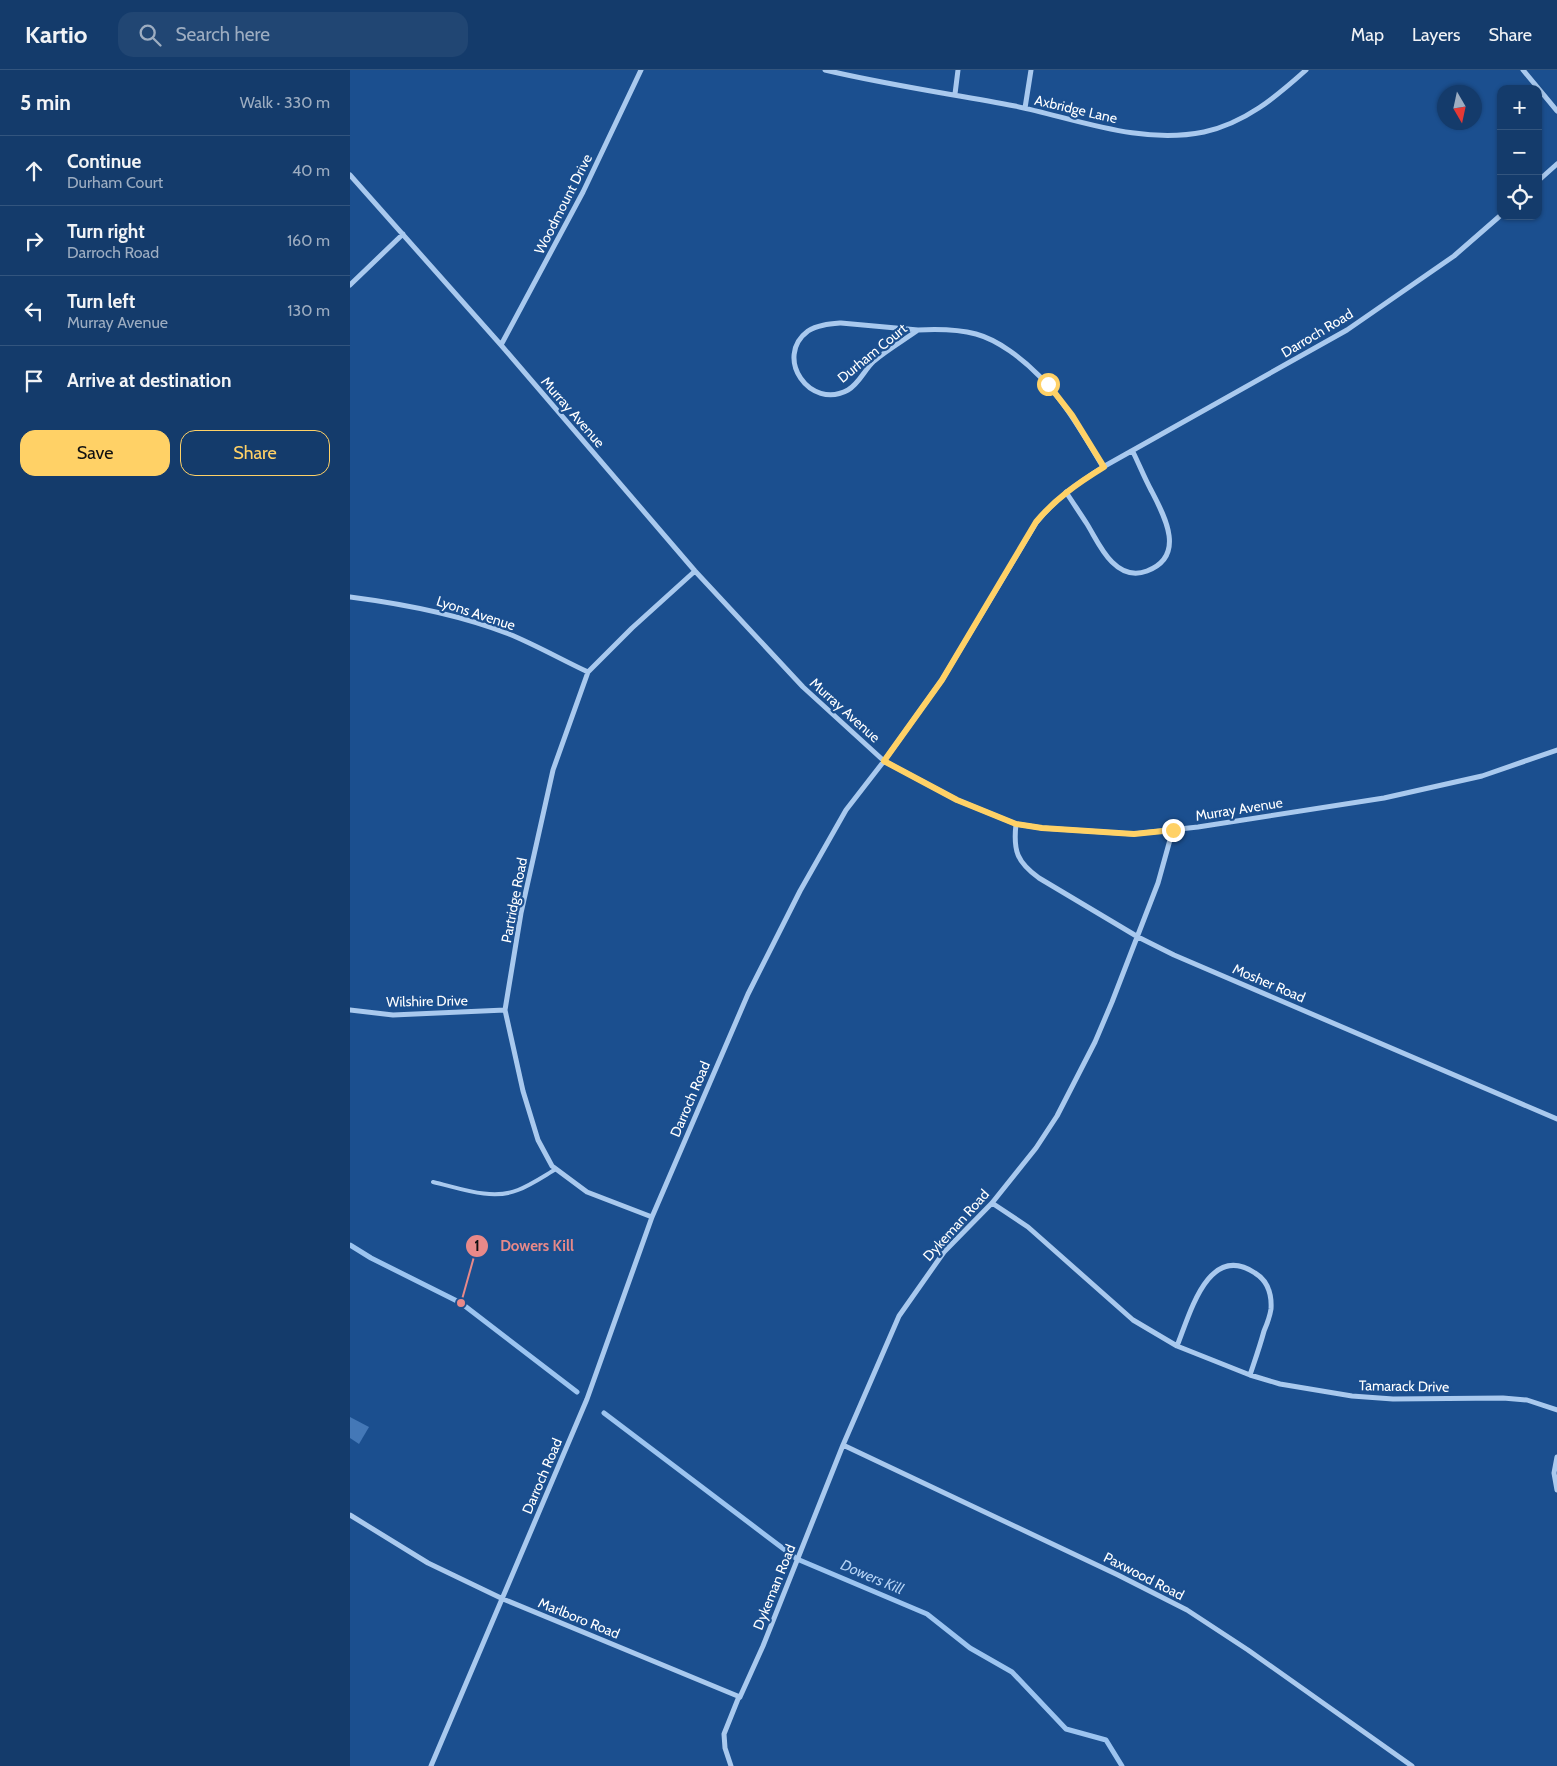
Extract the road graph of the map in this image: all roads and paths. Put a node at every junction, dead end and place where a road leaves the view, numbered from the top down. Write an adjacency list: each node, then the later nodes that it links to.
1 (641, 70): 17 (street, Woodmount Drive)
2 (825, 70): 7 (street, Axbridge Lane)
3 (958, 70): 7 (street)
4 (1031, 70): 8 (street)
5 (1306, 70): 8 (street, Axbridge Lane)
6 (1523, 70): 9 (street)
7 (954, 94): 8 (street, Axbridge Lane)
8 (1024, 108)
9 (1557, 110)
10 (1557, 164): 12 (street)
11 (350, 175): 14 (street, Murray Avenue)
12 (1542, 177)
13 (1497, 218): 18 (street, Darroch Road)
14 (403, 234): 15 (street); 17 (street, Murray Avenue)
15 (350, 285)
16 (918, 330): 16 (street, Durham Court); 19 (street, Durham Court)
17 (501, 345): 21 (street, Murray Avenue)
18 (1133, 452): 19 (street, Darroch Road); 20 (street)
19 (1104, 467): 20 (street, Darroch Road)
20 (1066, 492): 25 (street, Darroch Road)
21 (695, 571): 23 (street, Partridge Road); 25 (street, Murray Avenue)
22 (350, 597): 23 (street, Lyons Avenue)
23 (588, 672): 30 (street, Partridge Road)
24 (1557, 750): 27 (street, Murray Avenue)
25 (884, 761): 26 (street, Murray Avenue); 35 (street, Darroch Road)
26 (1016, 824): 27 (street, Murray Avenue); 28 (street, Mosher Road)
27 (1173, 830): 28 (street, Dykeman Road)
28 (1138, 937): 31 (street, Mosher Road); 34 (street, Dykeman Road)
29 (350, 1010): 30 (street, Wilshire Drive)
30 (504, 1010): 32 (street, Partridge Road)
31 (1557, 1119)
32 (556, 1169): 33 (lane); 35 (street, Partridge Road)
33 (433, 1182)
34 (992, 1203): 36 (street, Tamarack Drive); 39 (street, Dykeman Road)
35 (652, 1217): 43 (street, Darroch Road)
36 (1177, 1346): 37 (street, Tamarack Drive); 37 (street)
37 (1250, 1375): 38 (street, Tamarack Drive)
38 (1557, 1410)
39 (843, 1445): 44 (street, Dykeman Road); 47 (street, Paxwood Road)
40 (1557, 1457): 41 (street)
41 (1557, 1490)
42 (350, 1515): 43 (street, Marlboro Road)
43 (503, 1599): 44 (street, Marlboro Road); 45 (street, Darroch Road)
44 (740, 1696): 46 (street)
45 (431, 1766)
46 (731, 1766)
47 (1412, 1766)

